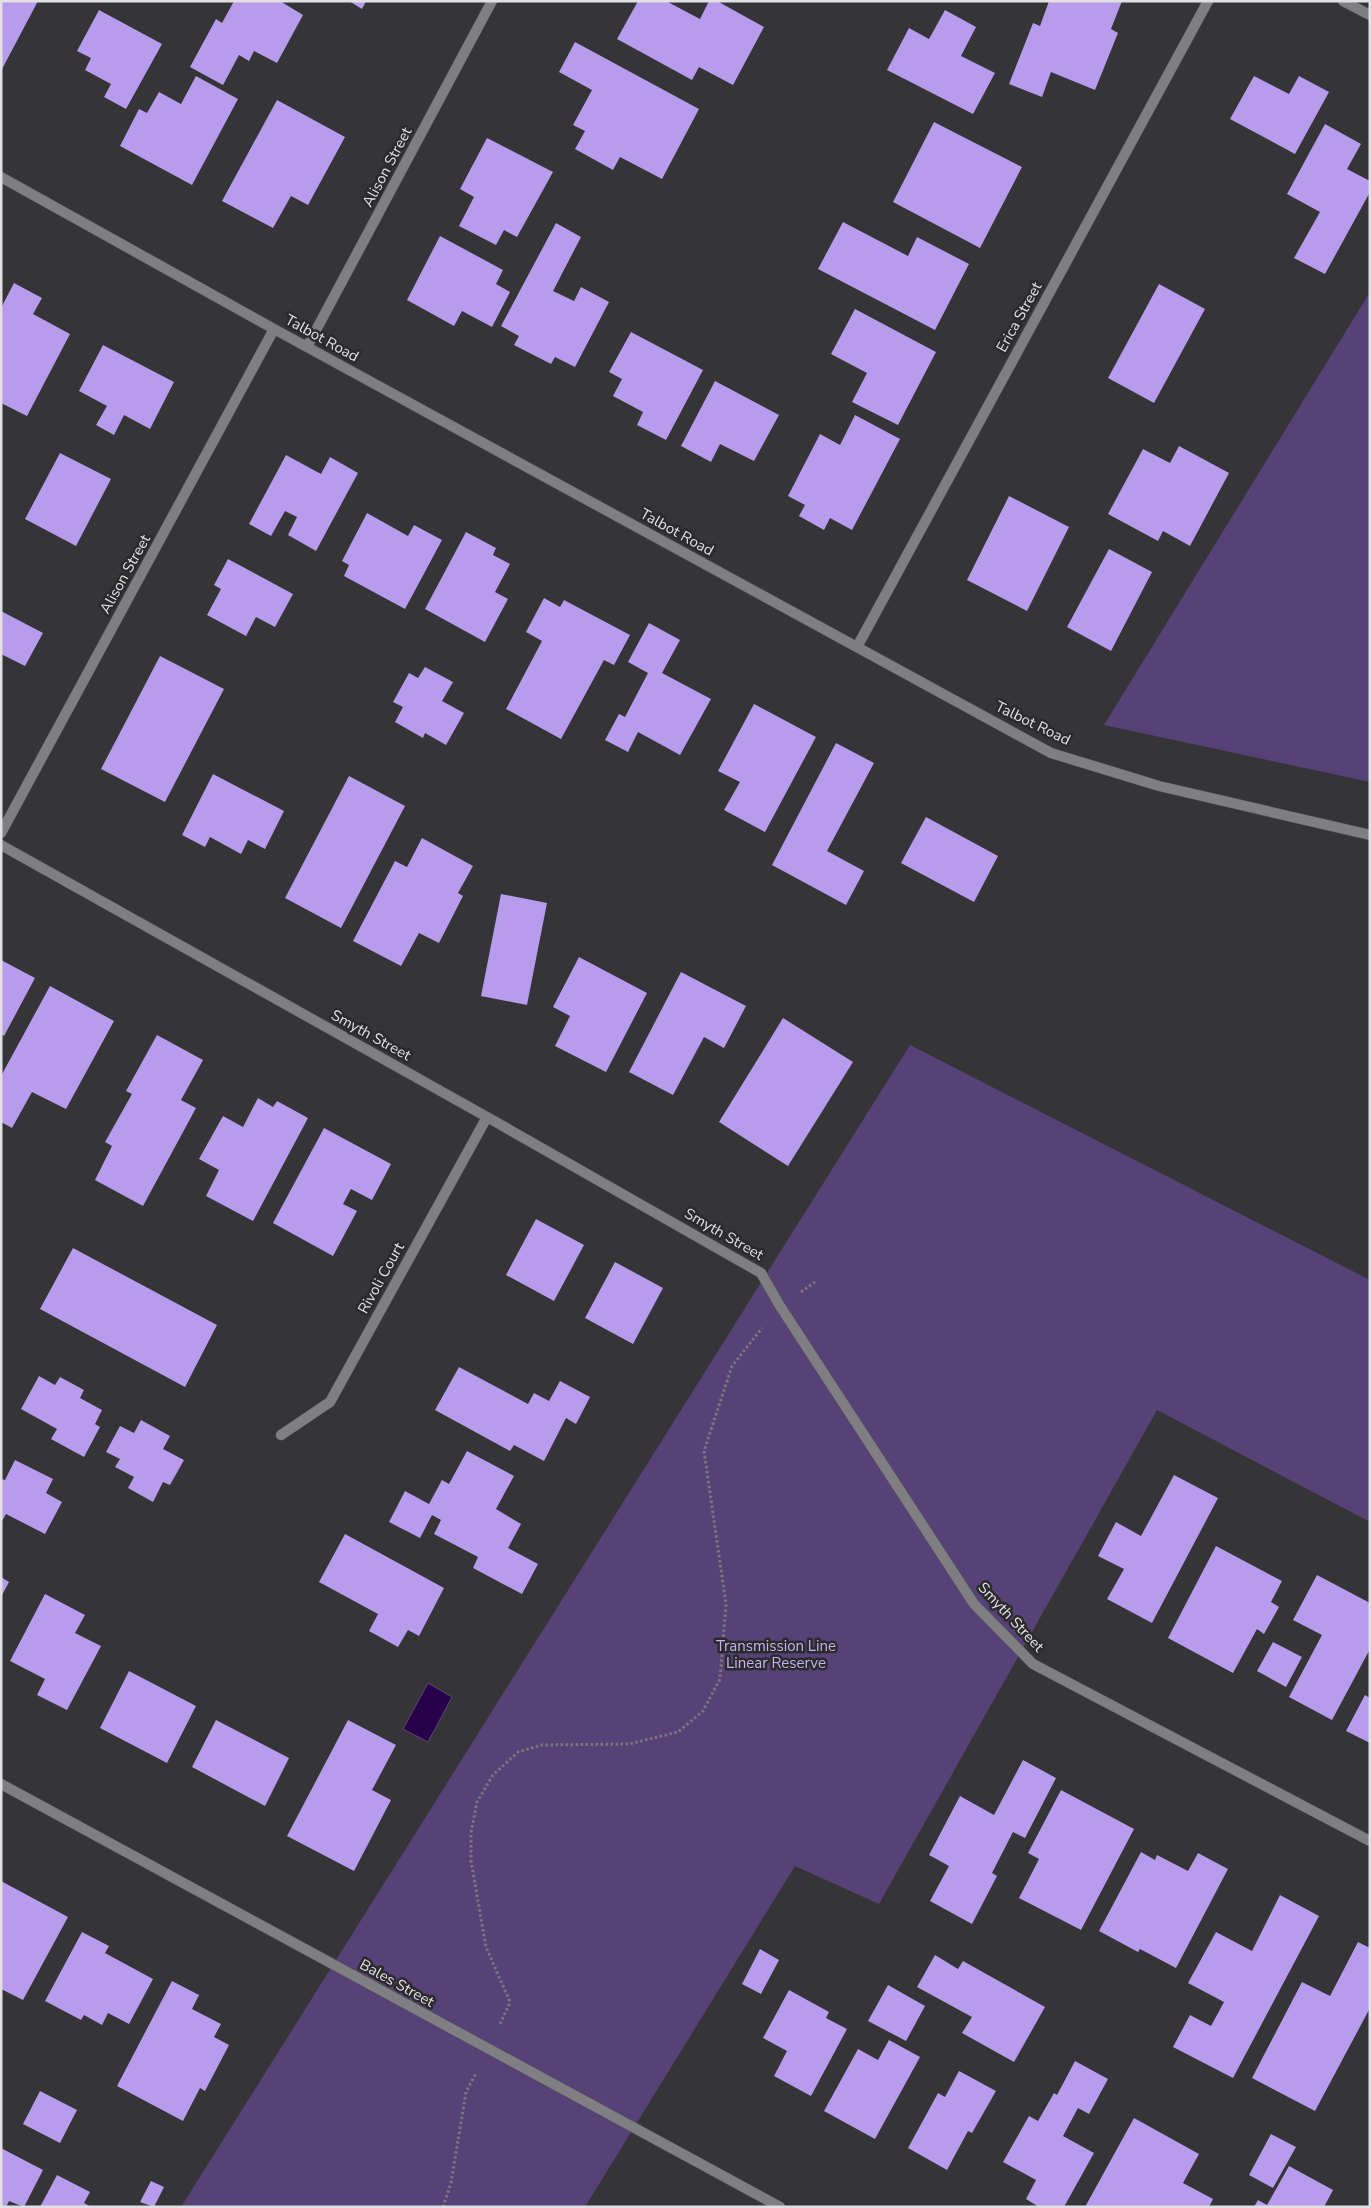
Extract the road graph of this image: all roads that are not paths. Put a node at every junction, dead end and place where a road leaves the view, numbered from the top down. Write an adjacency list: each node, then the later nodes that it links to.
1 (492, 1): 7 (street, Alison Street)
2 (1208, 1): 8 (street, Erica Street)
3 (1343, 1): 4 (street)
4 (1370, 15)
5 (1, 177): 6 (street, Talbot Road)
6 (274, 329): 7 (street, Talbot Road); 9 (street, Alison Street)
7 (308, 347): 8 (street, Talbot Road)
8 (857, 647): 10 (street, Talbot Road)
9 (1, 833)
10 (1370, 835)
11 (1, 845): 12 (street, Smyth Street)
12 (487, 1117): 13 (street, Rivoli Court); 15 (street, Smyth Street)
13 (281, 1435)
14 (1, 1784): 16 (street, Bales Street)
15 (1370, 1841)
16 (780, 2207)

